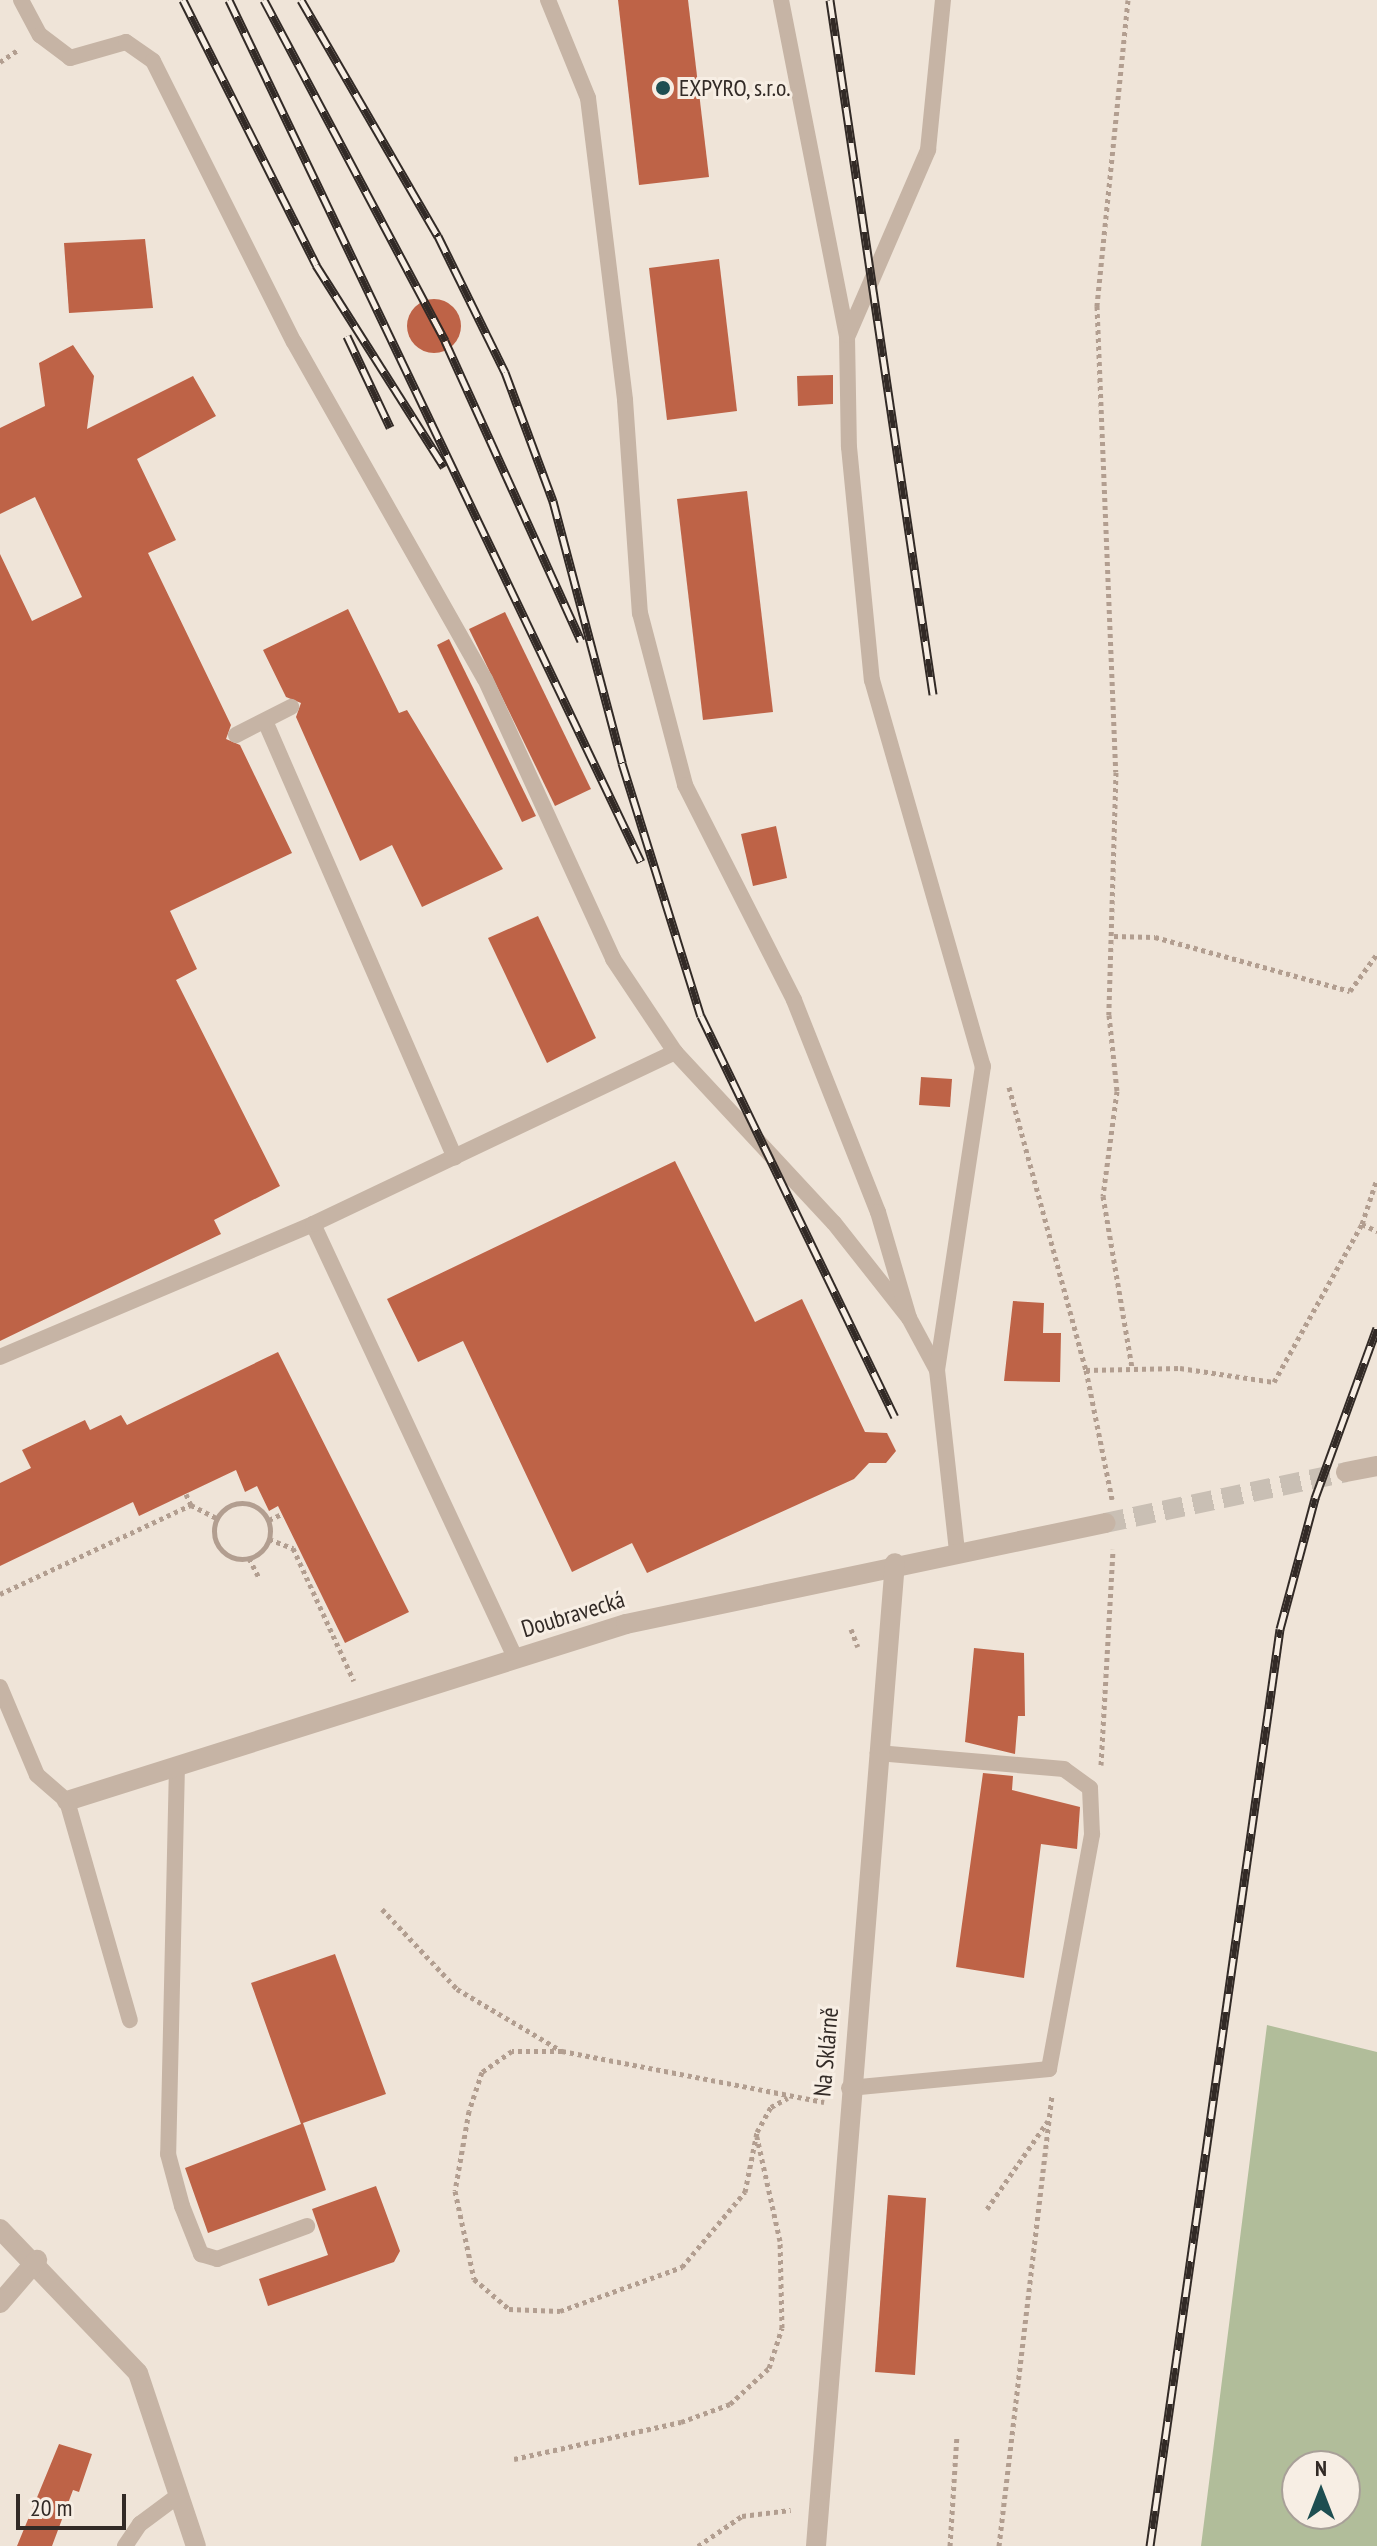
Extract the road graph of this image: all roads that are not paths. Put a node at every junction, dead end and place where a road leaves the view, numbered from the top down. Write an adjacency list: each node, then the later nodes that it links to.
1 (21, 0): 9 (lane)
2 (548, 0): 12 (lane)
3 (781, 0): 5 (lane)
4 (943, 0): 5 (lane)
5 (847, 337): 14 (lane)
6 (291, 707): 7 (lane)
7 (265, 721): 8 (lane); 10 (lane)
8 (236, 735)
9 (675, 1052): 10 (lane); 12 (lane)
10 (455, 1157): 11 (lane)
11 (313, 1224): 13 (lane); 20 (lane)
12 (909, 1318): 14 (lane)
13 (0, 1357)
14 (937, 1370): 18 (lane)
15 (1377, 1466): 16 (street)
16 (1346, 1472)
17 (1110, 1523): 18 (street, Doubravecká)
18 (957, 1551): 19 (street, Doubravecká)
19 (895, 1563): 20 (street, Doubravecká); 22 (street, Na Sklárně)
20 (516, 1659): 23 (street, Doubravecká)
21 (0, 1687): 24 (lane)
22 (878, 1753): 26 (street, Na Sklárně); 26 (lane)
23 (177, 1765): 24 (street, Doubravecká); 27 (lane)
24 (67, 1801): 25 (lane)
25 (130, 2020)
26 (848, 2097): 34 (street, Na Sklárně)
27 (307, 2226)
28 (0, 2229): 29 (street)
29 (37, 2260): 30 (street); 31 (street)
30 (0, 2303)
31 (179, 2495): 32 (lane); 33 (street)
32 (125, 2546)
33 (196, 2546)
34 (816, 2546)

